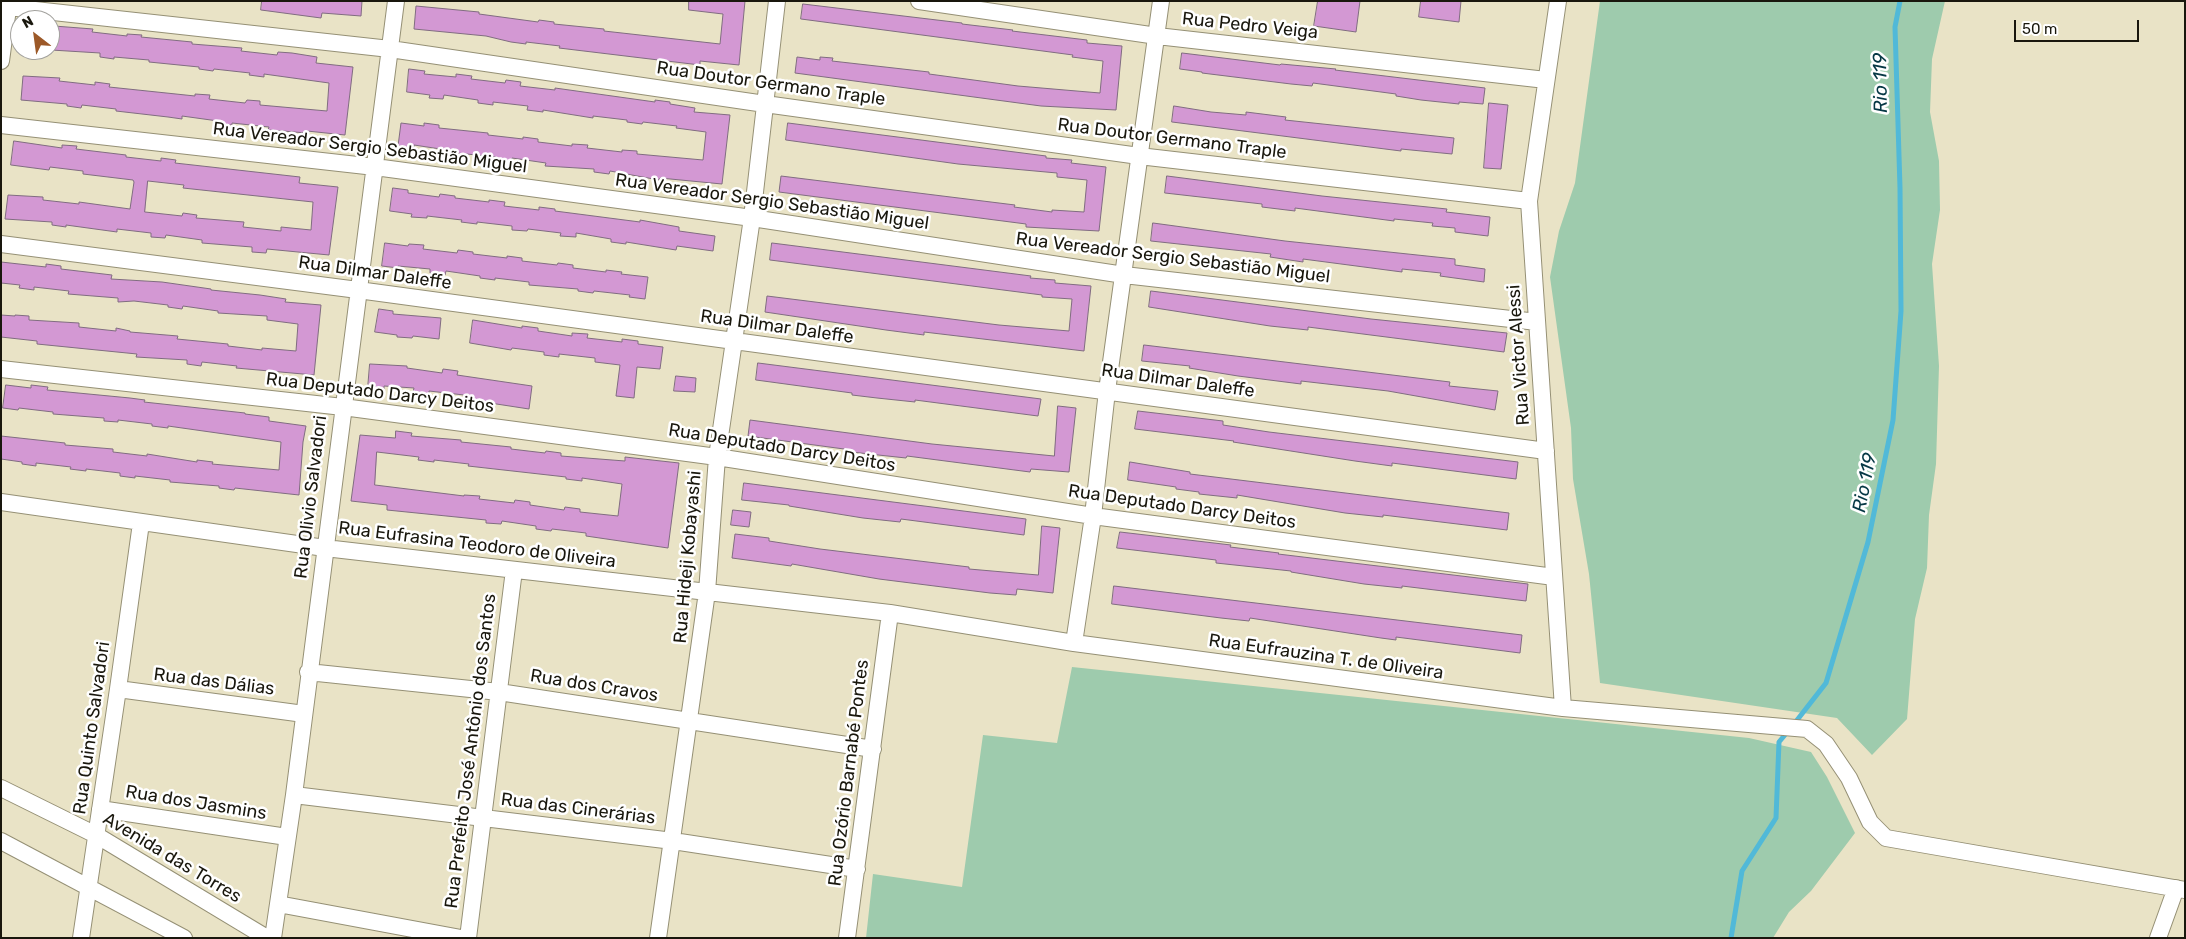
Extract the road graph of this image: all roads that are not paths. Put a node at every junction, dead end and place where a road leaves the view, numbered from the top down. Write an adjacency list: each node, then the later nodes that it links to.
1 (396, 1): 8 (street, Rua Olivio Salvadori)
2 (777, 1): 11 (street, Rua Hideji Kobayashi)
3 (919, 1): 7 (street, Rua Pedro Veiga)
4 (1161, 1): 7 (street)
5 (1558, 1): 10 (street, Rua Victor Alessi)
6 (8, 4): 8 (street, Rua Doutor Germano Traple); 9 (street)
7 (1157, 36): 10 (street, Rua Pedro Veiga); 13 (street)
8 (390, 48): 11 (street, Rua Doutor Germano Traple); 14 (street, Rua Olivio Salvadori)
9 (1, 61)
10 (1546, 80): 15 (street, Rua Victor Alessi)
11 (765, 104): 13 (street, Rua Doutor Germano Traple); 16 (street, Rua Hideji Kobayashi)
12 (1, 125): 14 (street, Rua Vereador Sergio Sebastião Miguel)
13 (1139, 156): 15 (street, Rua Doutor Germano Traple); 18 (street)
14 (375, 167): 16 (street, Rua Vereador Sergio Sebastião Miguel); 19 (street, Rua Olivio Salvadori)
15 (1529, 201): 20 (street, Rua Victor Alessi)
16 (752, 218): 18 (street, Rua Vereador Sergio Sebastião Miguel); 21 (street, Rua Hideji Kobayashi)
17 (1, 244): 19 (street, Rua Dilmar Daleffe)
18 (1124, 275): 20 (street, Rua Vereador Sergio Sebastião Miguel); 23 (street)
19 (358, 290): 21 (street, Rua Dilmar Daleffe); 24 (street, Rua Olivio Salvadori)
20 (1537, 322): 25 (street, Rua Victor Alessi)
21 (734, 341): 23 (street, Rua Dilmar Daleffe); 26 (street, Rua Hideji Kobayashi)
22 (1, 369): 24 (street, Rua Deputado Darcy Deitos)
23 (1108, 391): 25 (street, Rua Dilmar Daleffe); 28 (street)
24 (343, 407): 26 (street, Rua Deputado Darcy Deitos); 30 (street, Rua Olivio Salvadori)
25 (1546, 451): 32 (street, Rua Victor Alessi)
26 (717, 457): 28 (street, Rua Deputado Darcy Deitos); 33 (street, Rua Hideji Kobayashi)
27 (1, 502): 29 (street, Rua Eufrasina Teodoro de Oliveira)
28 (1093, 516): 32 (street, Rua Deputado Darcy Deitos); 35 (street)
29 (141, 523): 30 (street, Rua Eufrasina Teodoro de Oliveira); 37 (street, Rua Quinto Salvadori)
30 (325, 548): 31 (street, Rua Eufrasina Teodoro de Oliveira); 36 (street, Rua Olivio Salvadori)
31 (514, 570): 33 (street, Rua Eufrasina Teodoro de Oliveira); 38 (street, Rua Prefeito José Antônio dos Santos)
32 (1554, 577): 39 (street, Rua Victor Alessi)
33 (707, 592): 34 (street, Rua Eufrasina Teodoro de Oliveira); 41 (street, Rua Hideji Kobayashi)
34 (890, 613): 35 (street, Rua Eufrauzina T. de Oliveira); 42 (street, Rua Ozório Barnabé Pontes)
35 (1074, 644): 39 (street, Rua Eufrauzina T. de Oliveira)
36 (308, 672): 38 (street, Rua dos Cravos); 40 (street, Rua Olivio Salvadori)
37 (118, 690): 40 (street, Rua das Dálias); 45 (street, Rua Quinto Salvadori)
38 (498, 692): 41 (street, Rua dos Cravos); 46 (street, Rua Prefeito José Antônio dos Santos)
39 (1563, 708): 53 (street, Rua Eufrauzina T. de Oliveira)
40 (304, 714): 44 (street, Rua Olivio Salvadori)
41 (689, 721): 42 (street, Rua dos Cravos); 50 (street, Rua Hideji Kobayashi)
42 (873, 749): 51 (street, Rua Ozório Barnabé Pontes)
43 (1, 788): 47 (street, Avenida das Torres)
44 (294, 795): 46 (street, Rua das Cinerárias); 48 (street, Rua Olivio Salvadori)
45 (100, 809): 47 (street, Rua Quinto Salvadori); 48 (street, Rua dos Jasmins)
46 (484, 817): 50 (street, Rua das Cinerárias); 60 (street, Rua Prefeito José Antônio dos Santos)
47 (96, 835): 52 (street, Rua Quinto Salvadori); 57 (street, Avenida das Torres)
48 (287, 837): 54 (street, Rua Olivio Salvadori)
49 (1, 841): 52 (street)
50 (672, 841): 51 (street, Rua das Cinerárias); 61 (street, Rua Hideji Kobayashi)
51 (857, 869): 62 (street, Rua Ozório Barnabé Pontes)
52 (88, 887): 55 (street, Rua Quinto Salvadori); 56 (street)
53 (2180, 889): 63 (street)
54 (278, 904): 58 (street, Rua Olivio Salvadori); 59 (street)
55 (81, 938)
56 (184, 938)
57 (266, 938)
58 (273, 938)
59 (461, 938)
60 (468, 938)
61 (658, 938)
62 (847, 938)
63 (2158, 938)

